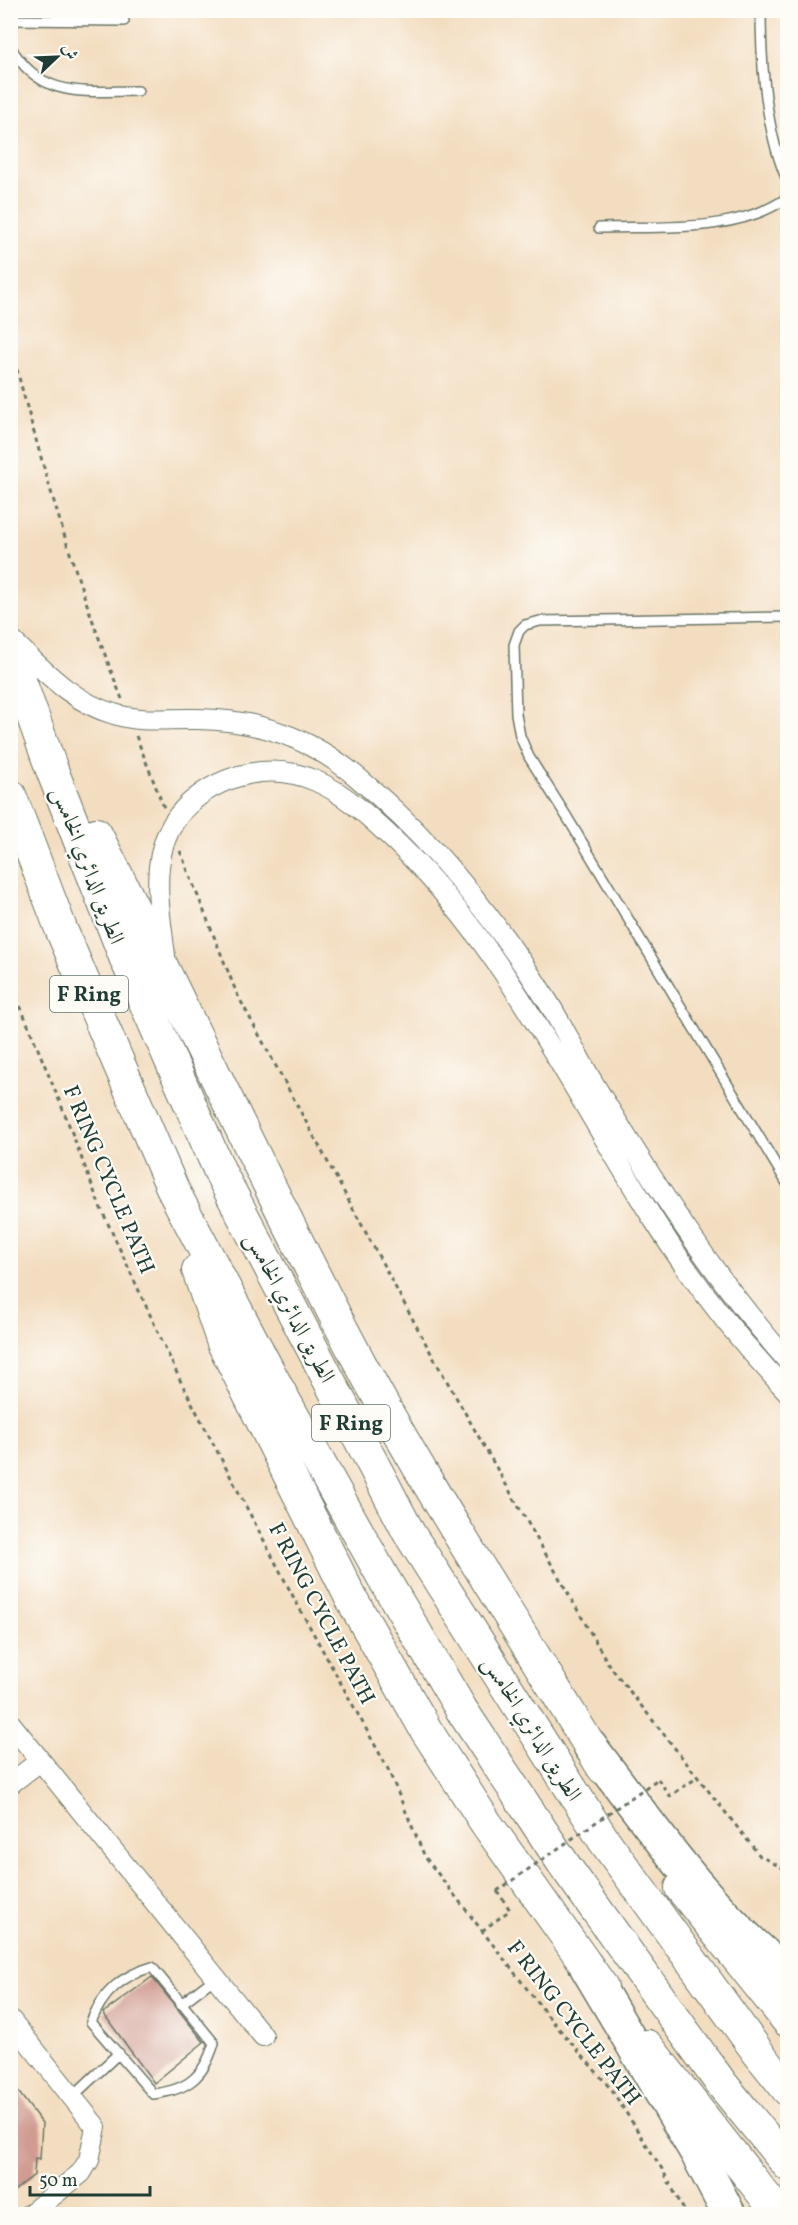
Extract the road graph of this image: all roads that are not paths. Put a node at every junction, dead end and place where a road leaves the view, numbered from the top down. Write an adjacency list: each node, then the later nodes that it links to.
1 (761, 10): 6 (lane)
2 (10, 20): 3 (lane)
3 (124, 21)
4 (10, 45): 5 (lane)
5 (138, 91)
6 (788, 182)
7 (788, 197): 8 (lane)
8 (599, 228)
9 (788, 617): 17 (lane)
10 (10, 639): 14 (street)
11 (10, 653): 12 (highway, الطريق الدائري الخامس / F Ring)
12 (25, 695): 16 (highway); 33 (highway, الطريق الدائري الخامس / F Ring)
13 (10, 795): 18 (highway, F Ring)
14 (397, 813): 15 (street); 19 (street)
15 (382, 829): 16 (street); 20 (street)
16 (167, 973): 22 (highway)
17 (788, 1185)
18 (174, 1192): 25 (highway); 35 (highway, F Ring)
19 (788, 1361)
20 (788, 1392)
21 (13, 1728): 23 (street)
22 (590, 1746): 26 (highway); 30 (highway)
23 (40, 1761): 24 (street); 27 (street)
24 (10, 1784)
25 (586, 1966): 37 (highway); 38 (highway)
26 (788, 1974)
27 (215, 1978): 28 (lane); 31 (street)
28 (181, 2004): 32 (lane); 32 (lane)
29 (10, 2019): 34 (street)
30 (788, 2021)
31 (263, 2037)
32 (119, 2053): 34 (lane)
33 (788, 2090)
34 (72, 2097): 36 (street)
35 (788, 2165)
36 (30, 2214)
37 (729, 2214)
38 (779, 2214)

